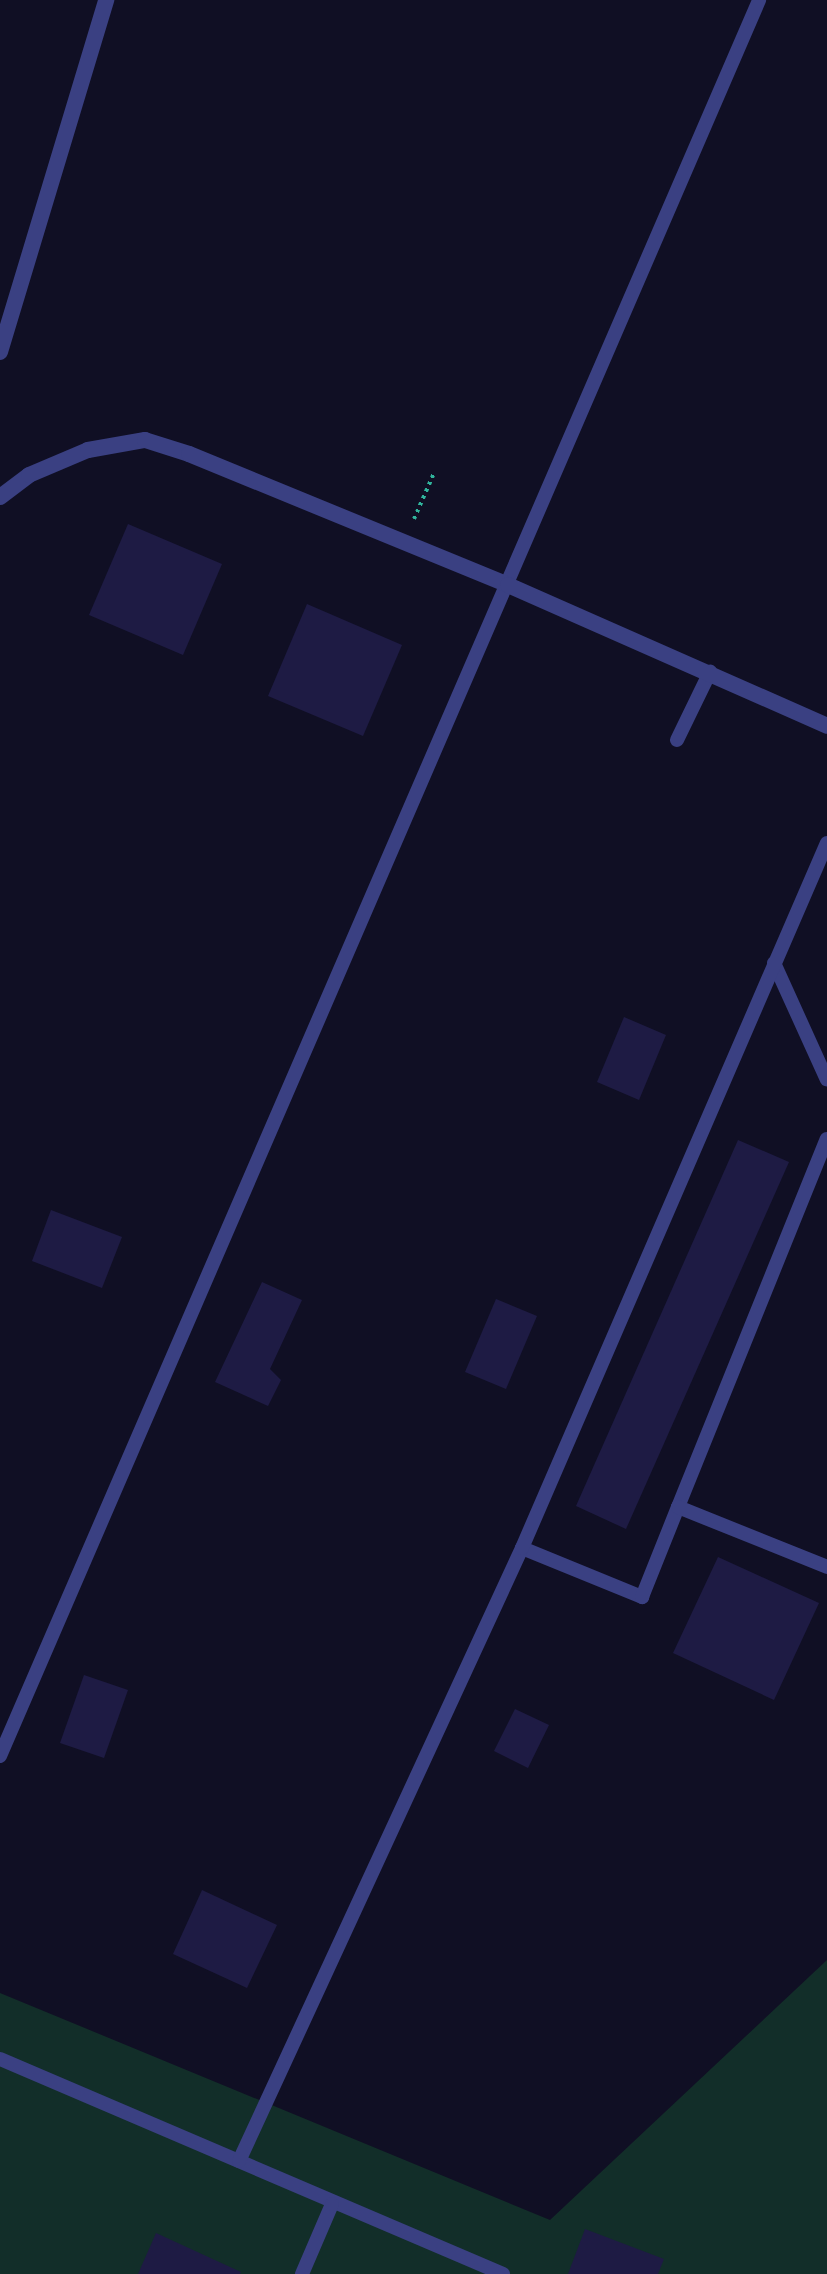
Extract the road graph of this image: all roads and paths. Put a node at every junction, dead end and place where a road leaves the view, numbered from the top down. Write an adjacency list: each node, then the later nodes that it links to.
1 (106, 0): 3 (street)
2 (759, 0): 7 (lane)
3 (0, 352)
4 (434, 473): 6 (path)
5 (0, 497): 6 (street)
6 (403, 543): 7 (street)
7 (508, 585): 8 (street); 18 (lane)
8 (710, 672): 9 (street); 10 (lane)
9 (827, 726)
10 (677, 740)
11 (827, 843): 12 (lane)
12 (774, 963): 13 (lane); 16 (lane)
13 (827, 1080)
14 (827, 1139): 15 (lane)
15 (678, 1507): 16 (lane); 17 (lane)
16 (522, 1548): 20 (lane)
17 (827, 1567)
18 (0, 1756)
19 (0, 2059): 20 (lane)
20 (239, 2161): 21 (lane)
21 (332, 2204): 22 (lane); 23 (lane)
22 (302, 2274)
23 (503, 2274)

